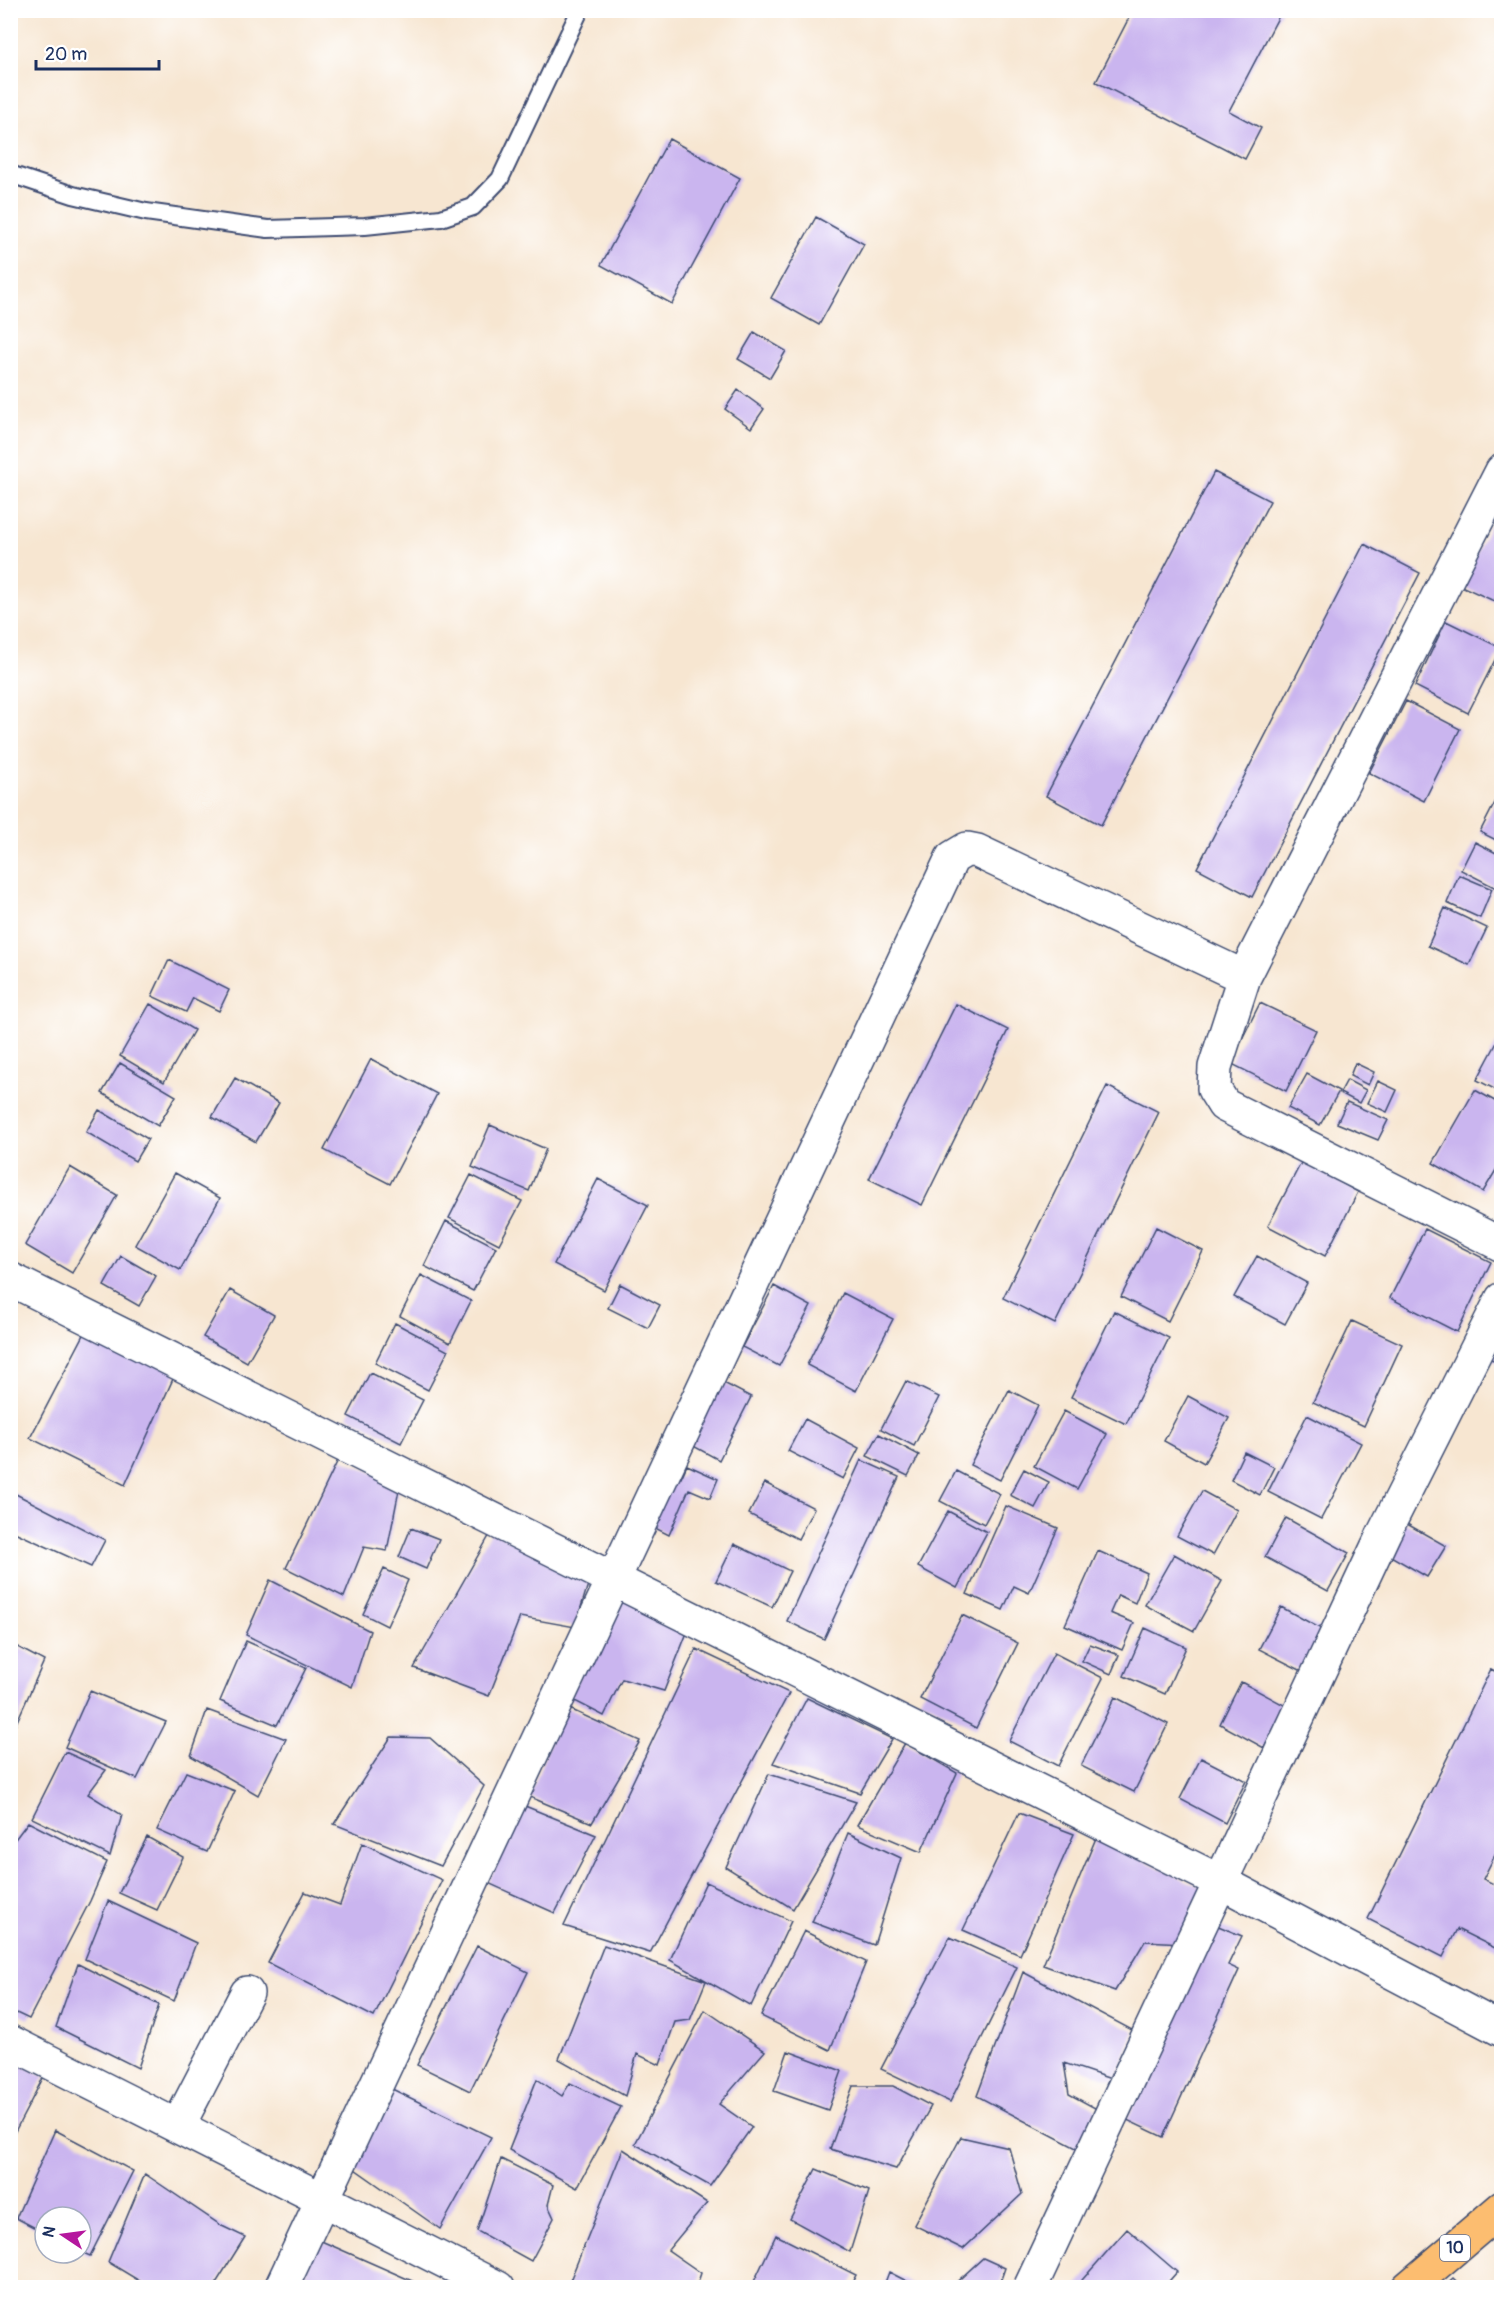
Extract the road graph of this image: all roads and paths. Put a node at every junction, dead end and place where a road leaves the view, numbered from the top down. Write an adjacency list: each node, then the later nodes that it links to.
1 (580, 10): 2 (lane)
2 (10, 174)
3 (1500, 476): 4 (street)
4 (1244, 977): 5 (street); 8 (street)
5 (1502, 1245)
6 (10, 1279): 8 (street)
7 (1502, 1299): 9 (street)
8 (613, 1579): 9 (street); 14 (street)
9 (1221, 1882): 11 (street); 18 (street)
10 (247, 1993): 13 (street)
11 (1502, 2030)
12 (10, 2042): 13 (street)
13 (178, 2126): 14 (street)
14 (324, 2199): 16 (street); 17 (street)
15 (1502, 2208): 19 (highway, 10)
16 (281, 2288)
17 (498, 2288)
18 (1030, 2288)
19 (1407, 2288)

